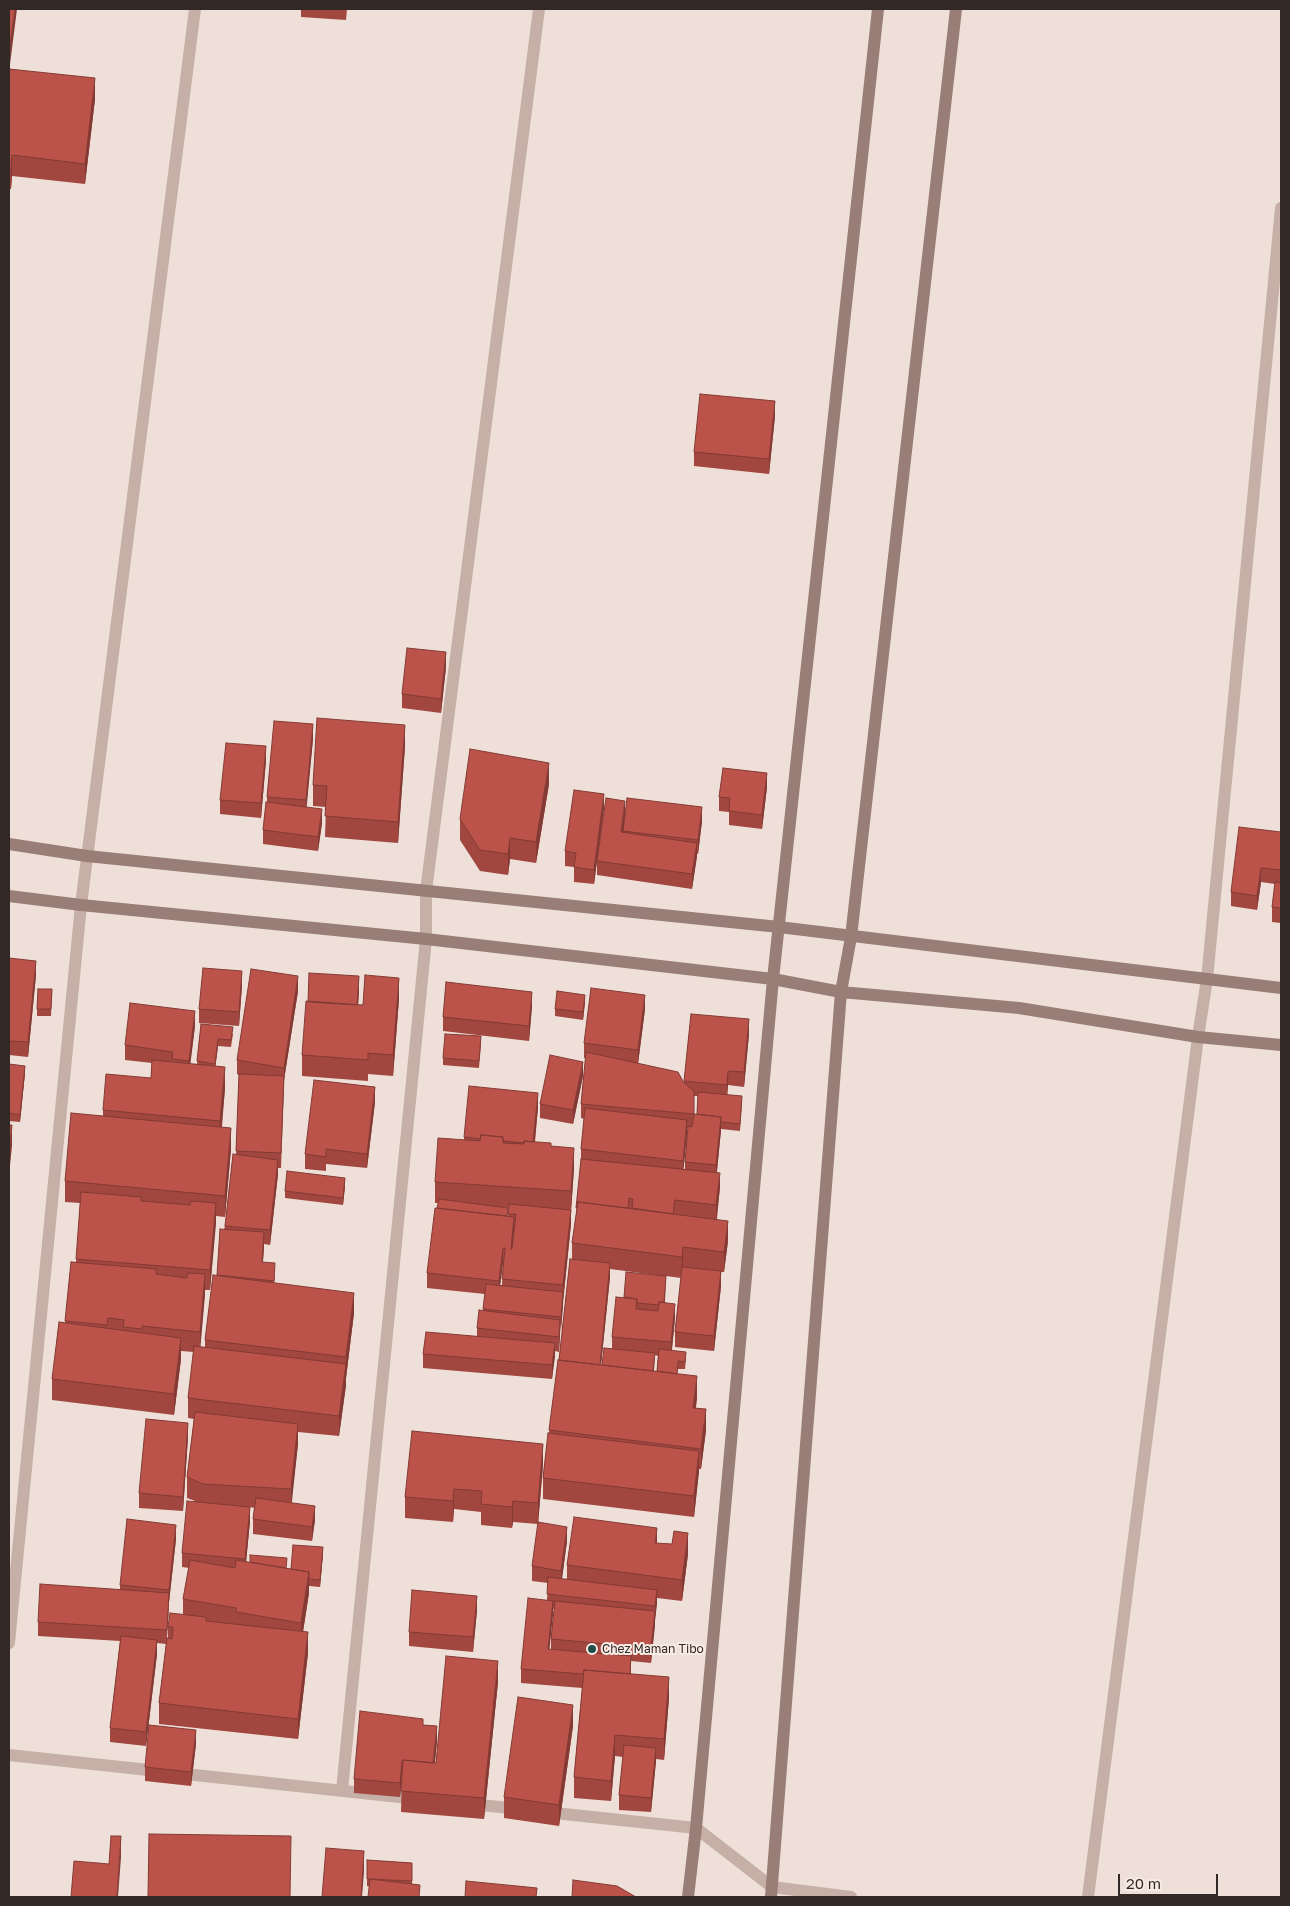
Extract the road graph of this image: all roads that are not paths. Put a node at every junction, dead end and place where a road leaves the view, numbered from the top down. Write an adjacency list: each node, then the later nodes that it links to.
1 (195, 9): 7 (street)
2 (539, 9): 8 (street)
3 (878, 9): 11 (street)
4 (956, 9): 12 (street)
5 (1281, 208): 15 (street)
6 (9, 844): 7 (street)
7 (87, 856): 8 (street); 10 (street)
8 (426, 891): 11 (street); 13 (street)
9 (9, 896): 10 (street)
10 (81, 905): 13 (street); 20 (street)
11 (778, 927): 12 (street); 14 (street)
12 (851, 936): 15 (street); 17 (street)
13 (426, 939): 14 (street); 22 (street)
14 (773, 979): 17 (street); 25 (street)
15 (1207, 979): 16 (street); 18 (street)
16 (1281, 988)
17 (842, 992): 18 (street); 26 (street)
18 (1198, 1037): 19 (street); 29 (street)
19 (1281, 1045)
20 (9, 1643)
21 (9, 1755): 22 (street)
22 (342, 1790): 23 (street)
23 (430, 1800)
24 (460, 1803): 25 (street)
25 (696, 1828): 26 (street); 27 (street)
26 (771, 1892): 28 (street)
27 (688, 1897)
28 (851, 1897)
29 (1088, 1897)

